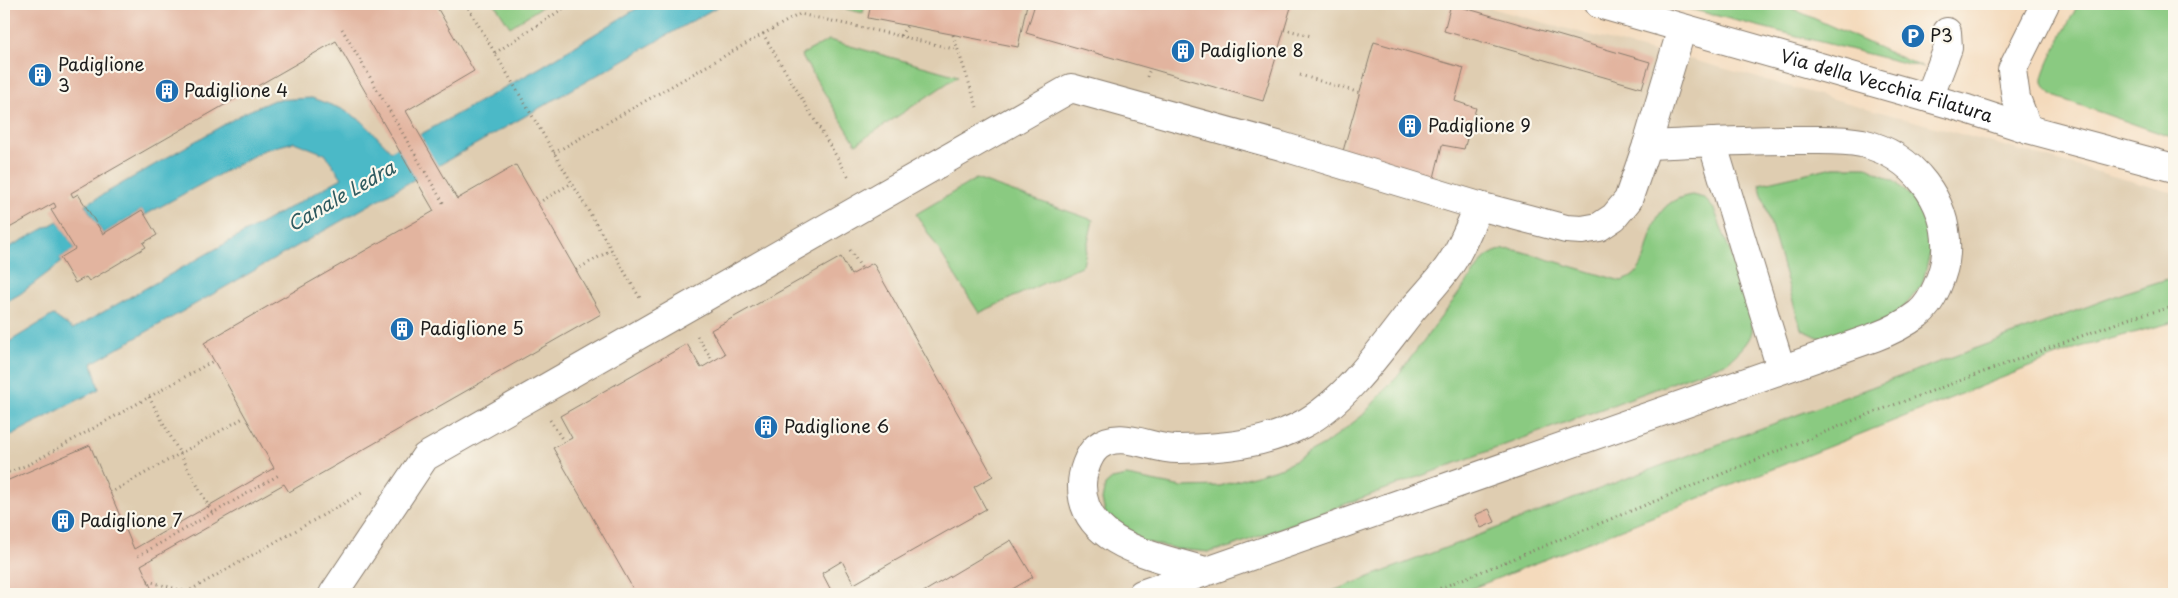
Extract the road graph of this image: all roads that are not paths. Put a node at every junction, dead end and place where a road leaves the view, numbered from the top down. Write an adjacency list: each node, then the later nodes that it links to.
1 (2045, 4): 6 (street)
2 (1610, 5): 3 (street, Via della Vecchia Filatura)
3 (1682, 28): 5 (street, Via della Vecchia Filatura); 8 (street)
4 (1947, 32): 5 (street)
5 (1929, 98): 6 (street, Via della Vecchia Filatura)
6 (2028, 129): 9 (street, Via della Vecchia Filatura)
7 (1712, 142): 8 (street); 11 (street); 11 (street)
8 (1646, 145): 10 (street)
9 (2174, 168)
10 (1479, 206): 12 (street); 13 (street)
11 (1781, 369): 12 (street)
12 (1205, 571): 14 (street)
13 (333, 594)
14 (1142, 594)

